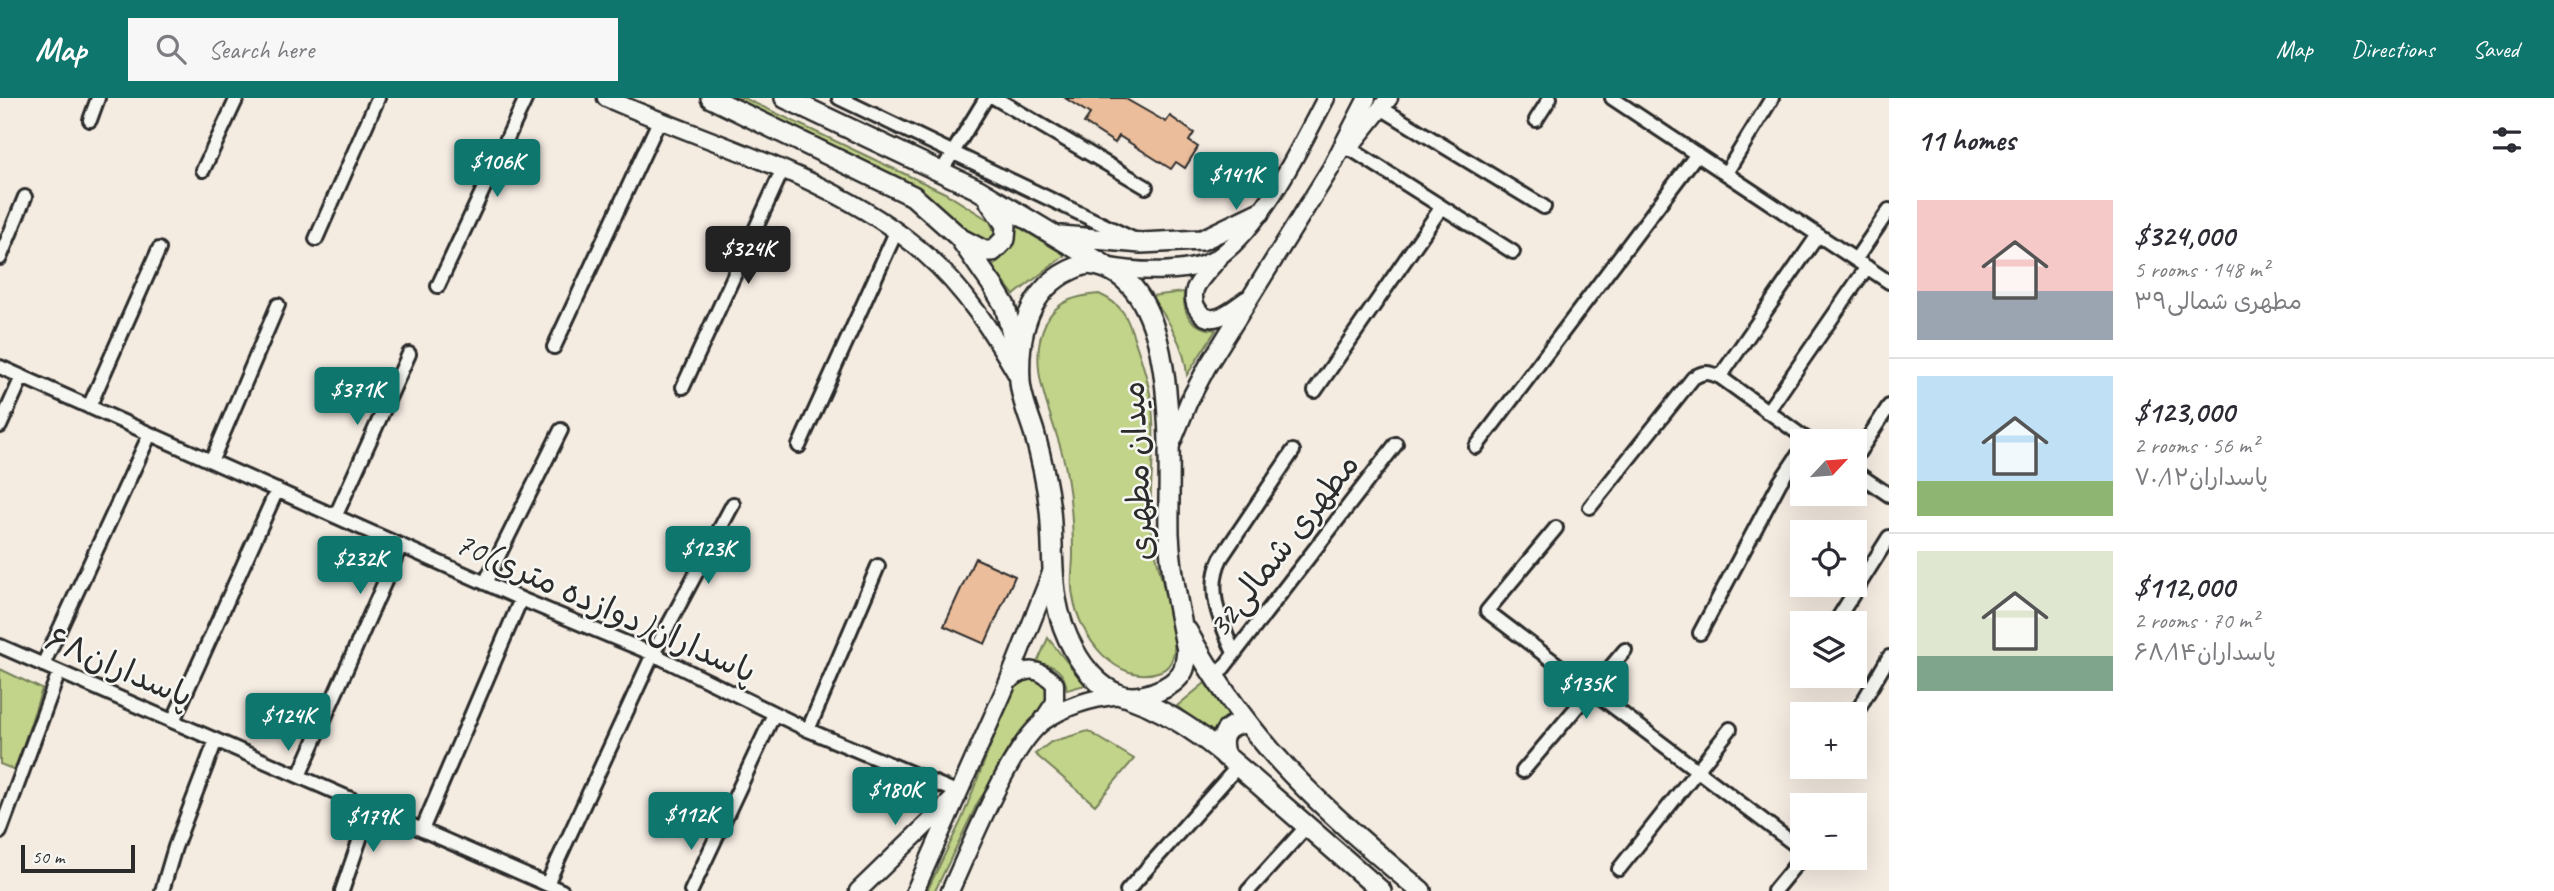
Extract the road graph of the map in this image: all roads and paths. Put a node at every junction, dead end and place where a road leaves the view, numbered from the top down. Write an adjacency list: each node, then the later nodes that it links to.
1 (98, 98): 18 (street)
2 (237, 98): 25 (street)
3 (378, 98): 40 (street)
4 (526, 98): 49 (street)
5 (606, 98): 20 (main road)
6 (711, 98): 39 (main road)
7 (839, 98): 22 (street)
8 (986, 98): 22 (street)
9 (995, 98): 29 (street)
10 (1326, 98): 35 (main road)
11 (1367, 98): 24 (main road)
12 (1550, 98): 19 (street)
13 (1612, 98): 16 (street)
14 (1772, 98): 28 (street)
15 (796, 100): 27 (main road, میدان مطهری)
16 (1626, 102): 23 (street)
17 (1385, 103): 21 (main road); 32 (street)
18 (90, 120)
19 (1536, 120)
20 (659, 121): 26 (main road); 52 (street)
21 (1349, 148): 24 (main road); 33 (street)
22 (953, 152): 27 (street); 41 (street)
23 (1697, 154): 28 (street); 70 (street)
24 (1331, 168): 50 (main road)
25 (203, 170)
26 (782, 171): 36 (main road); 58 (street)
27 (941, 172): 30 (main road, میدان مطهری)
28 (1726, 173): 37 (street)
29 (1146, 187)
30 (977, 189): 38 (main road, میدان مطهری); 39 (main road)
31 (25, 197): 45 (street)
32 (1544, 207)
33 (1441, 208): 43 (street); 59 (street)
34 (1889, 210): 46 (street)
35 (1260, 212): 41 (main road); 44 (main road)
36 (896, 232): 57 (main road); 69 (street)
37 (1818, 235): 46 (street); 56 (street)
38 (1055, 236): 41 (main road); 47 (main road, میدان مطهری)
39 (958, 237): 57 (main road)
40 (316, 239)
41 (1141, 243)
42 (159, 249): 61 (street)
43 (1513, 251)
44 (1220, 256): 47 (main road); 50 (main road)
45 (0, 258)
46 (1862, 263): 48 (street); 62 (street)
47 (1105, 265): 57 (main road); 71 (main road, میدان مطهری)
48 (1889, 282)
49 (438, 286)
50 (1253, 295): 71 (main road)
51 (278, 305): 73 (street)
52 (554, 347)
53 (409, 354): 80 (street)
54 (0, 367): 55 (street, 70پاسداران(دوازده متری))
55 (22, 377): 61 (street, 70پاسداران(دوازده متری)); 63 (street)
56 (1720, 377): 62 (street); 79 (street)
57 (1020, 381): 85 (main road)
58 (683, 387)
59 (1315, 391)
60 (1889, 406): 67 (street)
61 (89, 407): 66 (street, 70پاسداران(دوازده متری))
62 (1767, 412): 64 (street)
63 (0, 426)
64 (1792, 429)
65 (561, 430): 86 (street)
66 (150, 434): 73 (street, 70پاسداران(دوازده متری)); 96 (street)
67 (1867, 440)
68 (1396, 444): 93 (street, 32مطهرى شمالى)
69 (799, 446)
70 (1476, 447)
71 (1170, 448): 89 (main road, میدان مطهری)
72 (1293, 451): 93 (street)
73 (212, 460): 76 (street, 70پاسداران(دوازده متری))
74 (1790, 467): 90 (street)
75 (1867, 480): 77 (street)
76 (277, 490): 80 (street, 70پاسداران(دوازده متری)); 104 (street)
77 (1889, 495)
78 (733, 504): 94 (street)
79 (1590, 507)
80 (335, 514): 83 (street, 70پاسداران(دوازده متری))
81 (1556, 528): 100 (street)
82 (1889, 537): 88 (street)
83 (401, 545): 86 (street, 70پاسداران(دوازده متری)); 113 (street)
84 (878, 566): 108 (street)
85 (1051, 573): 99 (main road); 101 (main road)
86 (485, 583): 87 (street, 70پاسداران(دوازده متری))
87 (521, 598): 94 (street, 70پاسداران(دوازده متری)); 117 (street)
88 (1843, 611)
89 (1180, 618): 98 (main road); 101 (main road, میدان مطهری)
90 (1700, 633)
91 (0, 646): 96 (street, پاسداران۶۸)
92 (1625, 650): 100 (street)
93 (1234, 653): 98 (street, 32مطهرى شمالى)
94 (653, 654): 103 (street, 70پاسداران(دوازده متری)); 122 (street)
95 (1889, 657): 102 (street)
96 (43, 664): 97 (street, پاسداران۶۸)
97 (59, 672): 104 (street, پاسداران۶۸); 118 (street)
98 (1214, 680): 106 (main road)
99 (1008, 682): 105 (main road); 114 (main road)
100 (1591, 690): 111 (street); 112 (street)
101 (1124, 697): 105 (main road); 110 (main road)
102 (1863, 702)
103 (774, 715): 108 (street, 70پاسداران(دوازده متری)); 127 (street)
104 (173, 721): 109 (street, پاسداران۶۸)
105 (1042, 722): 130 (main road)
106 (1245, 723): 110 (main road); 134 (main road)
107 (1730, 729): 112 (street)
108 (808, 730): 114 (street, 70پاسداران(دوازده متری))
109 (216, 740): 113 (street, پاسداران۶۸); 124 (street)
110 (1232, 761): 116 (main road); 131 (street)
111 (1523, 771)
112 (1698, 771): 119 (street); 120 (street)
113 (299, 776): 115 (street, پاسداران۶۸)
114 (959, 793): 128 (main road); 129 (main road)
115 (371, 807): 117 (street, پاسداران۶۸); 125 (street)
116 (1307, 826): 132 (street); 133 (main road)
117 (422, 830): 123 (street, پاسداران۶۸)
118 (0, 832)
119 (1790, 841)
120 (1619, 869)
121 (1791, 870): 135 (street)
122 (547, 884): 123 (street, پاسداران۶۸); 126 (street, پاسداران۶۸)
123 (528, 885)
124 (162, 891)
125 (342, 891)
126 (562, 891)
127 (691, 891)
128 (858, 891)
129 (915, 891)
130 (950, 891)
131 (1127, 891)
132 (1248, 891)
133 (1381, 891)
134 (1421, 891)
135 (1774, 891)

